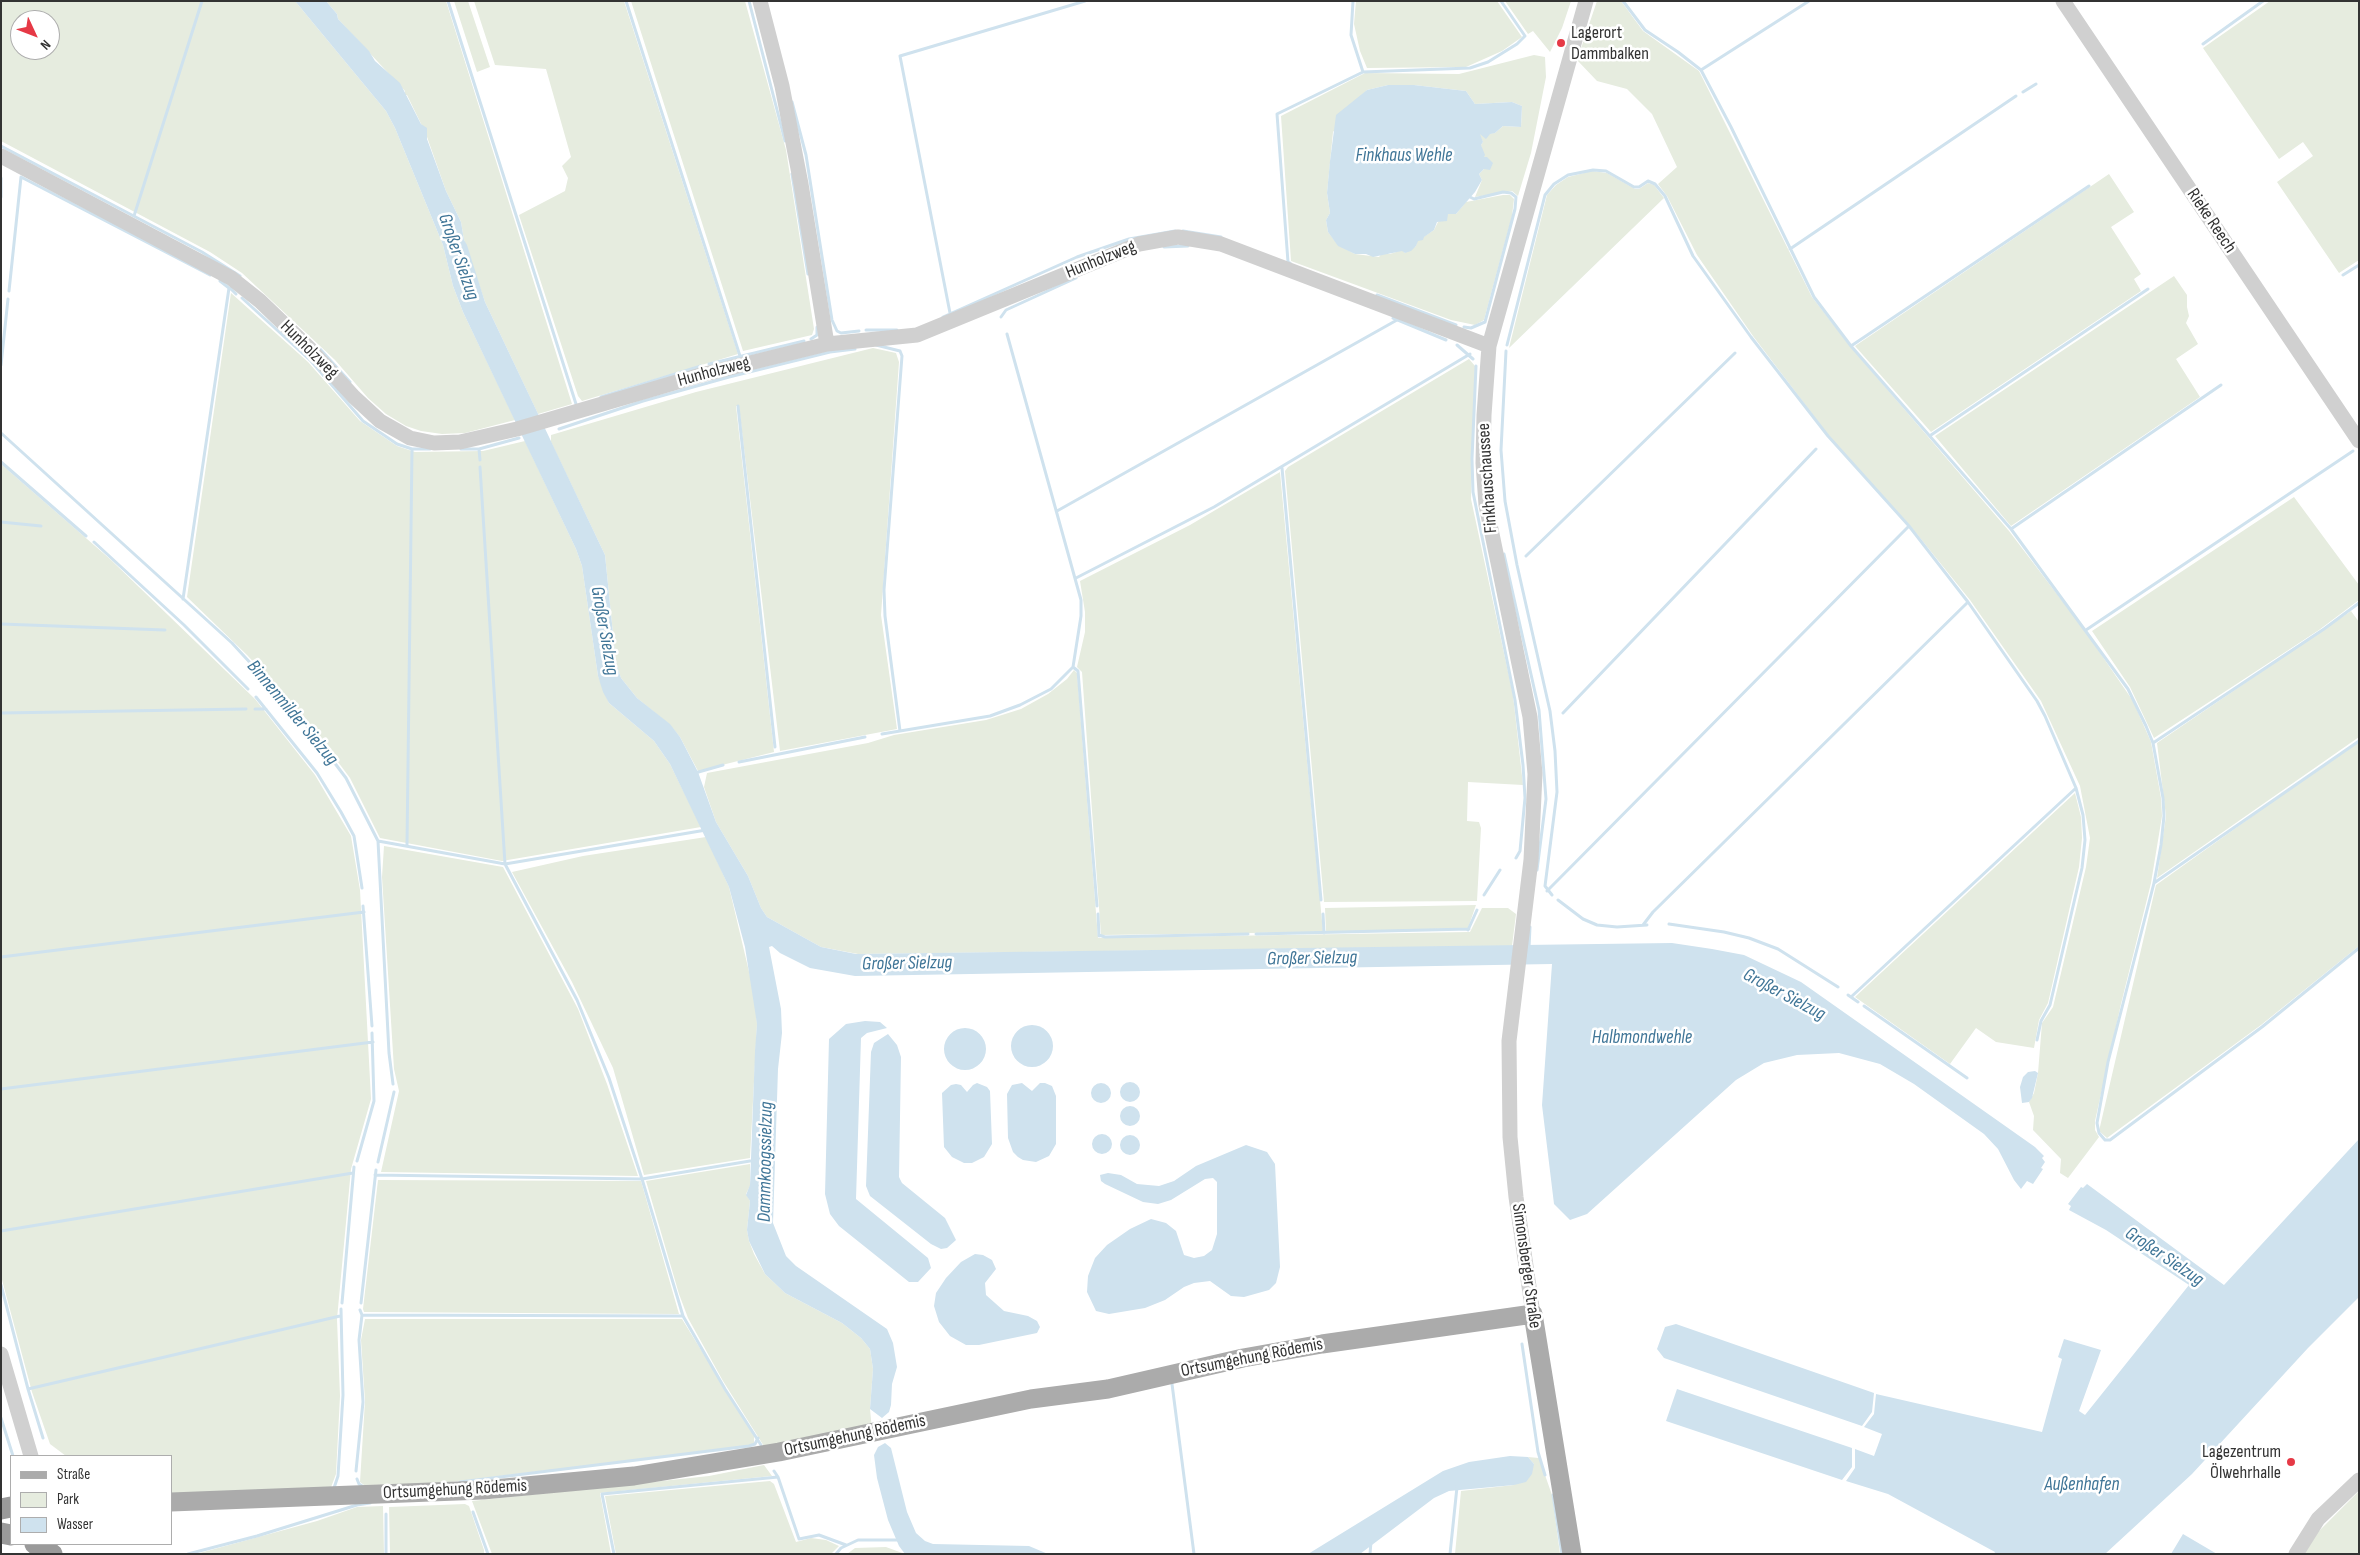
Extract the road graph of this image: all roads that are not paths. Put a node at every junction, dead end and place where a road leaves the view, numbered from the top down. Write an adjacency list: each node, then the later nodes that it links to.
1 (760, 1): 5 (street)
2 (1586, 1): 6 (street, Finkhauschaussee)
3 (2063, 1): 7 (street, Rieke Reech)
4 (1, 156): 5 (street, Hunholzweg)
5 (827, 344): 6 (street, Hunholzweg)
6 (1489, 346): 8 (street, Finkhauschaussee)
7 (2359, 441)
8 (1516, 977): 9 (street, Simonsberger Straße)
9 (1532, 1314): 13 (main road, Ortsumgehung Rödemis); 16 (main road, Simonsberger Straße)
10 (1, 1354): 11 (street)
11 (31, 1455)
12 (2359, 1480): 17 (street)
13 (172, 1502)
14 (37, 1545): 15 (highway)
15 (52, 1554)
16 (1572, 1554)
17 (2296, 1554)

